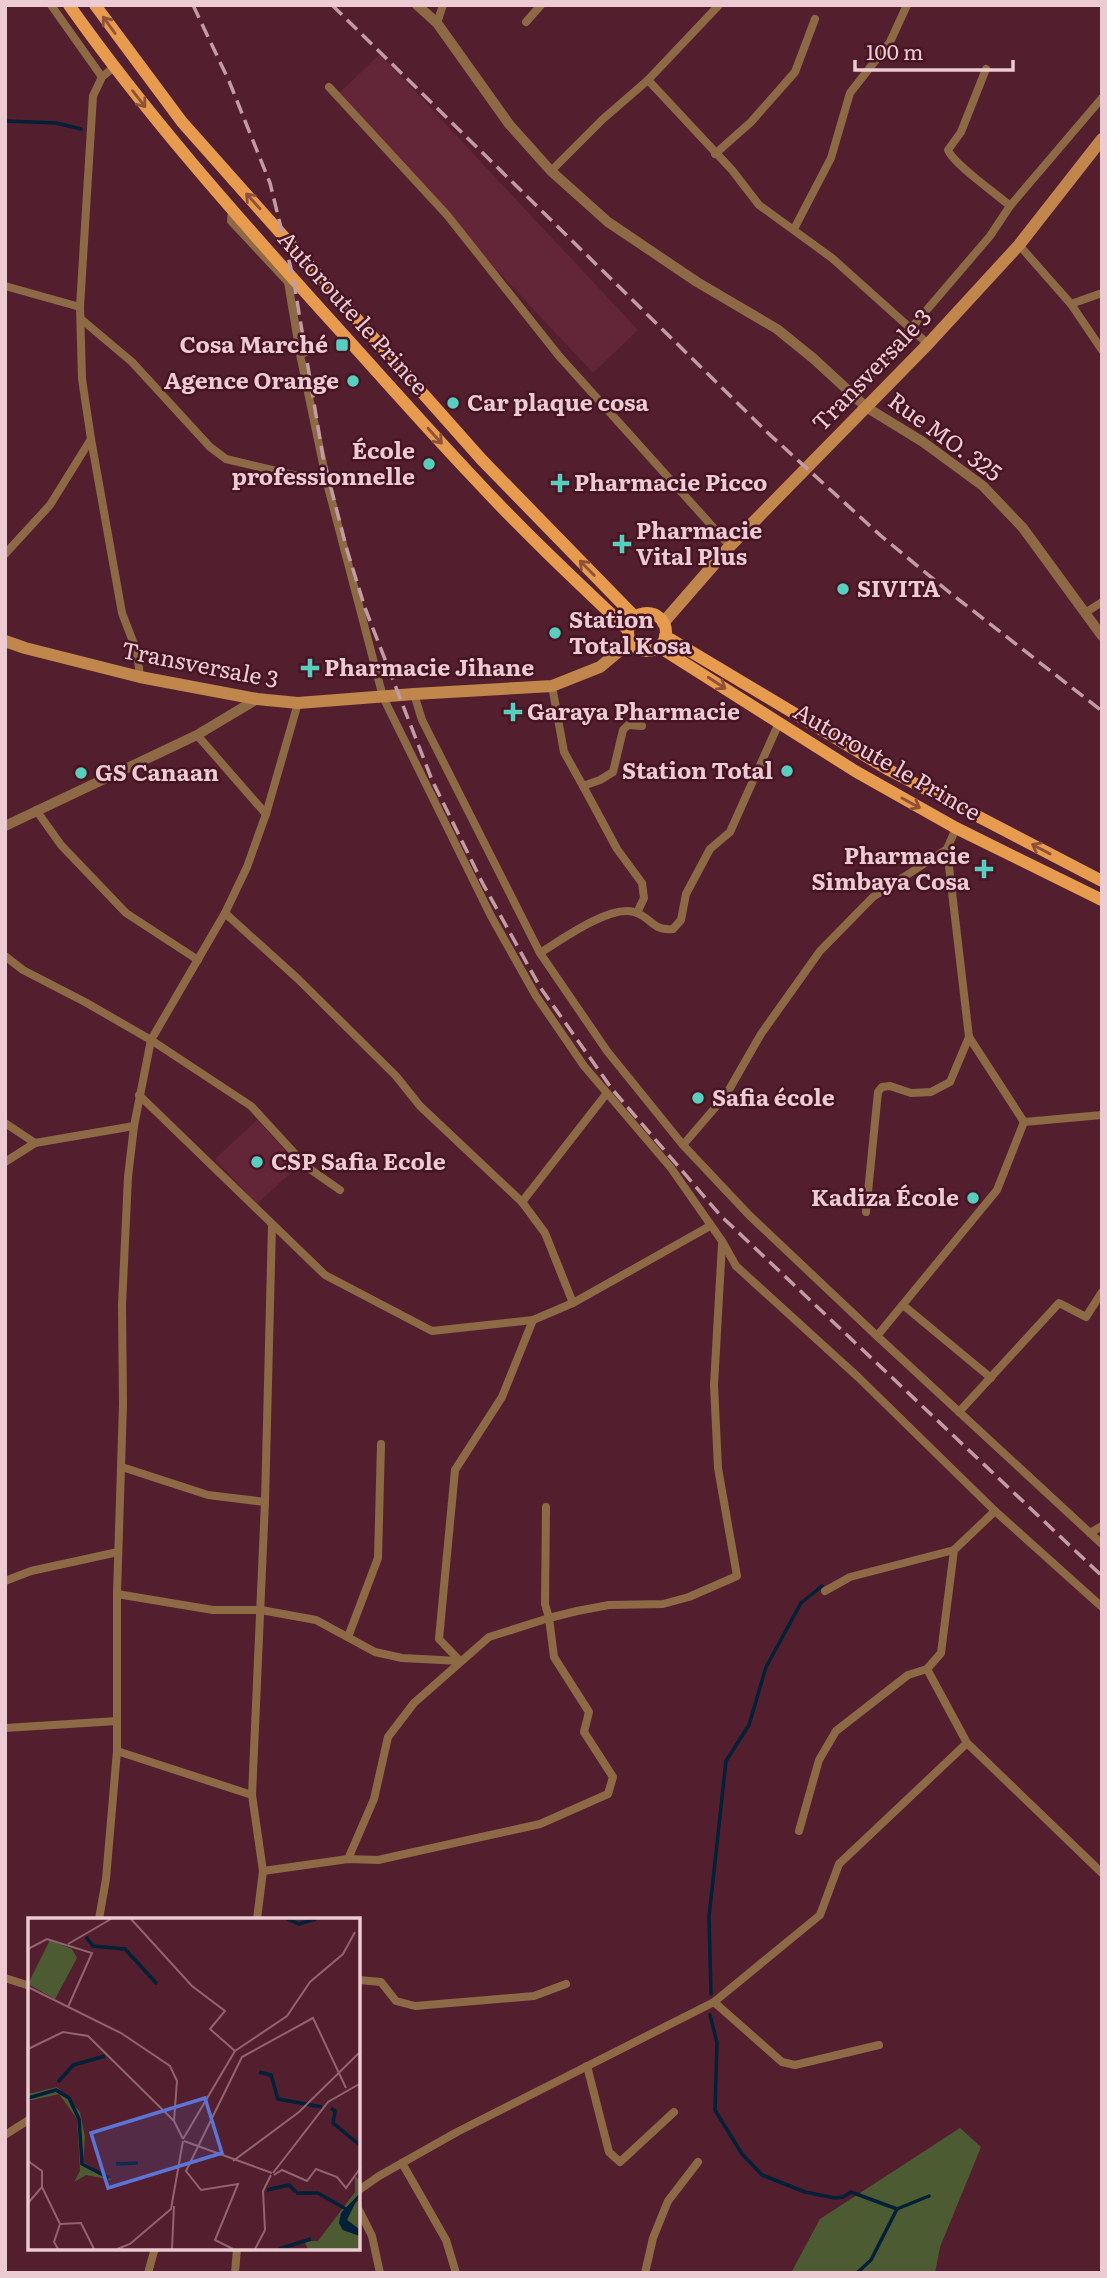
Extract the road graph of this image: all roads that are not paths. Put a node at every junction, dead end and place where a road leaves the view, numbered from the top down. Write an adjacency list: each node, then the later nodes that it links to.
1 (51, 5): 14 (street)
2 (69, 5): 12 (main road, Autoroute le Prince)
3 (95, 5): 41 (main road, Autoroute le Prince, one-way to 3)
4 (416, 5): 11 (street, Rue MO. 325)
5 (443, 5): 11 (street)
6 (541, 5): 10 (street)
7 (719, 5): 15 (street)
8 (907, 5): 23 (street)
9 (815, 19): 19 (street)
10 (526, 22)
11 (437, 23): 20 (street, Rue MO. 325)
12 (114, 67): 14 (street); 22 (main road, Autoroute le Prince, one-way to 22)
13 (986, 69): 21 (street)
14 (102, 77): 28 (street)
15 (648, 80): 19 (street); 20 (street)
16 (329, 87): 37 (street)
17 (1102, 98): 21 (street)
18 (1102, 139): 24 (main road, Transversale 3)
19 (715, 154): 23 (street)
20 (551, 171): 33 (street, Rue MO. 325)
21 (1010, 206): 30 (street)
22 (232, 209): 36 (street); 43 (main road, Autoroute le Prince, one-way to 43)
23 (794, 229): 30 (street)
24 (1019, 245): 27 (street); 31 (main road, Transversale 3)
25 (5, 286): 28 (street)
26 (1102, 293): 27 (street)
27 (1071, 304): 32 (street)
28 (80, 307): 29 (street)
29 (81, 319): 35 (street); 36 (street)
30 (911, 327): 31 (street); 33 (street)
31 (928, 344): 34 (main road, Transversale 3)
32 (1102, 350)
33 (854, 395): 34 (street, Rue MO. 325)
34 (866, 407): 37 (main road, Transversale 3); 40 (street, Rue MO. 325)
35 (91, 439): 38 (street); 46 (street)
36 (327, 483): 49 (street)
37 (730, 546): 42 (main road, Transversale 3)
38 (5, 554)
39 (1102, 602): 40 (street)
40 (1085, 613): 44 (street, Rue MO. 325)
41 (635, 617): 42 (main road); 43 (main road)
42 (663, 635): 43 (main road); 52 (main road, Autoroute le Prince, one-way to 52); 61 (main road, Autoroute le Prince, one-way to 42)
43 (629, 636): 47 (main road, Transversale 3)
44 (1102, 636)
45 (5, 641): 46 (main road, Transversale 3)
46 (140, 677): 50 (main road, Transversale 3)
47 (552, 686): 48 (main road, Transversale 3); 55 (street)
48 (414, 694): 49 (main road, Transversale 3); 65 (street)
49 (383, 697): 51 (main road, Transversale 3); 70 (street)
50 (257, 698): 51 (main road, Transversale 3); 54 (street)
51 (298, 703): 57 (street)
52 (779, 723): 59 (main road, Autoroute le Prince, one-way to 59); 64 (street)
53 (642, 726): 55 (street)
54 (197, 735): 56 (street); 57 (street)
55 (583, 786): 64 (street)
56 (36, 810): 58 (street); 67 (street)
57 (266, 814): 63 (street)
58 (5, 827)
59 (956, 828): 60 (street); 62 (main road, Autoroute le Prince)
60 (947, 849): 68 (street); 77 (street)
61 (1102, 881)
62 (1102, 900)
63 (225, 913): 67 (street); 80 (street)
64 (637, 913): 65 (street)
65 (540, 953): 77 (street)
66 (5, 956): 69 (street)
67 (198, 960): 69 (street)
68 (969, 1037): 73 (street); 81 (street)
69 (150, 1040): 71 (street); 79 (street)
70 (607, 1093): 80 (street); 83 (street)
71 (139, 1095): 75 (street); 82 (street)
72 (1102, 1115): 73 (street)
73 (1024, 1122): 87 (street)
74 (5, 1123): 76 (street)
75 (134, 1126): 76 (street); 93 (street)
76 (35, 1143): 78 (street)
77 (682, 1145): 89 (street)
78 (5, 1162)
79 (340, 1190)
80 (522, 1202): 86 (street)
81 (866, 1212)
82 (272, 1225): 88 (street); 94 (street)
83 (710, 1226): 84 (street); 86 (street)
84 (722, 1241): 96 (street); 107 (street)
85 (1102, 1292): 90 (street)
86 (573, 1303): 88 (street)
87 (903, 1305): 89 (street); 90 (street)
88 (533, 1320): 109 (street)
89 (877, 1336): 91 (street)
90 (991, 1378): 91 (street)
91 (959, 1412): 98 (street)
92 (381, 1444): 108 (street)
93 (122, 1466): 94 (street); 101 (street)
94 (265, 1502): 106 (street)
95 (546, 1507): 107 (street)
96 (996, 1511): 100 (street); 105 (street)
97 (1102, 1526): 98 (street)
98 (1090, 1533): 99 (street)
99 (1102, 1544)
100 (954, 1550): 103 (street); 110 (street)
101 (118, 1552): 102 (street); 104 (street)
102 (5, 1581)
103 (825, 1591)
104 (117, 1594): 106 (street); 111 (street)
105 (1102, 1607)
106 (261, 1610): 108 (street); 115 (street)
107 (549, 1618): 109 (street); 117 (street)
108 (348, 1637): 109 (street)
109 (460, 1661): 117 (street)
110 (927, 1669): 113 (street); 116 (street)
111 (117, 1721): 112 (street); 114 (street)
112 (5, 1728)
113 (967, 1743): 119 (street); 126 (street)
114 (117, 1751): 115 (street); 120 (street)
115 (253, 1795): 118 (street)
116 (799, 1831)
117 (348, 1859): 118 (street)
118 (263, 1871): 121 (street)
119 (1102, 1872)
120 (99, 1918)
121 (257, 1918)
122 (5, 1979): 125 (street)
123 (360, 1980): 124 (street)
124 (566, 1984)
125 (28, 1985)
126 (714, 2002): 127 (street); 128 (street)
127 (879, 2045)
128 (587, 2066): 129 (street); 133 (street)
129 (674, 2112)
130 (28, 2120): 131 (street)
131 (6, 2133)
132 (698, 2162): 143 (street)
133 (402, 2163): 134 (street); 142 (street)
134 (360, 2189)
135 (360, 2212): 141 (street)
136 (154, 2250): 139 (street)
137 (237, 2250): 138 (street)
138 (235, 2269): 140 (street)
139 (148, 2273)
140 (243, 2273)
141 (380, 2273)
142 (456, 2273)
143 (645, 2273)

